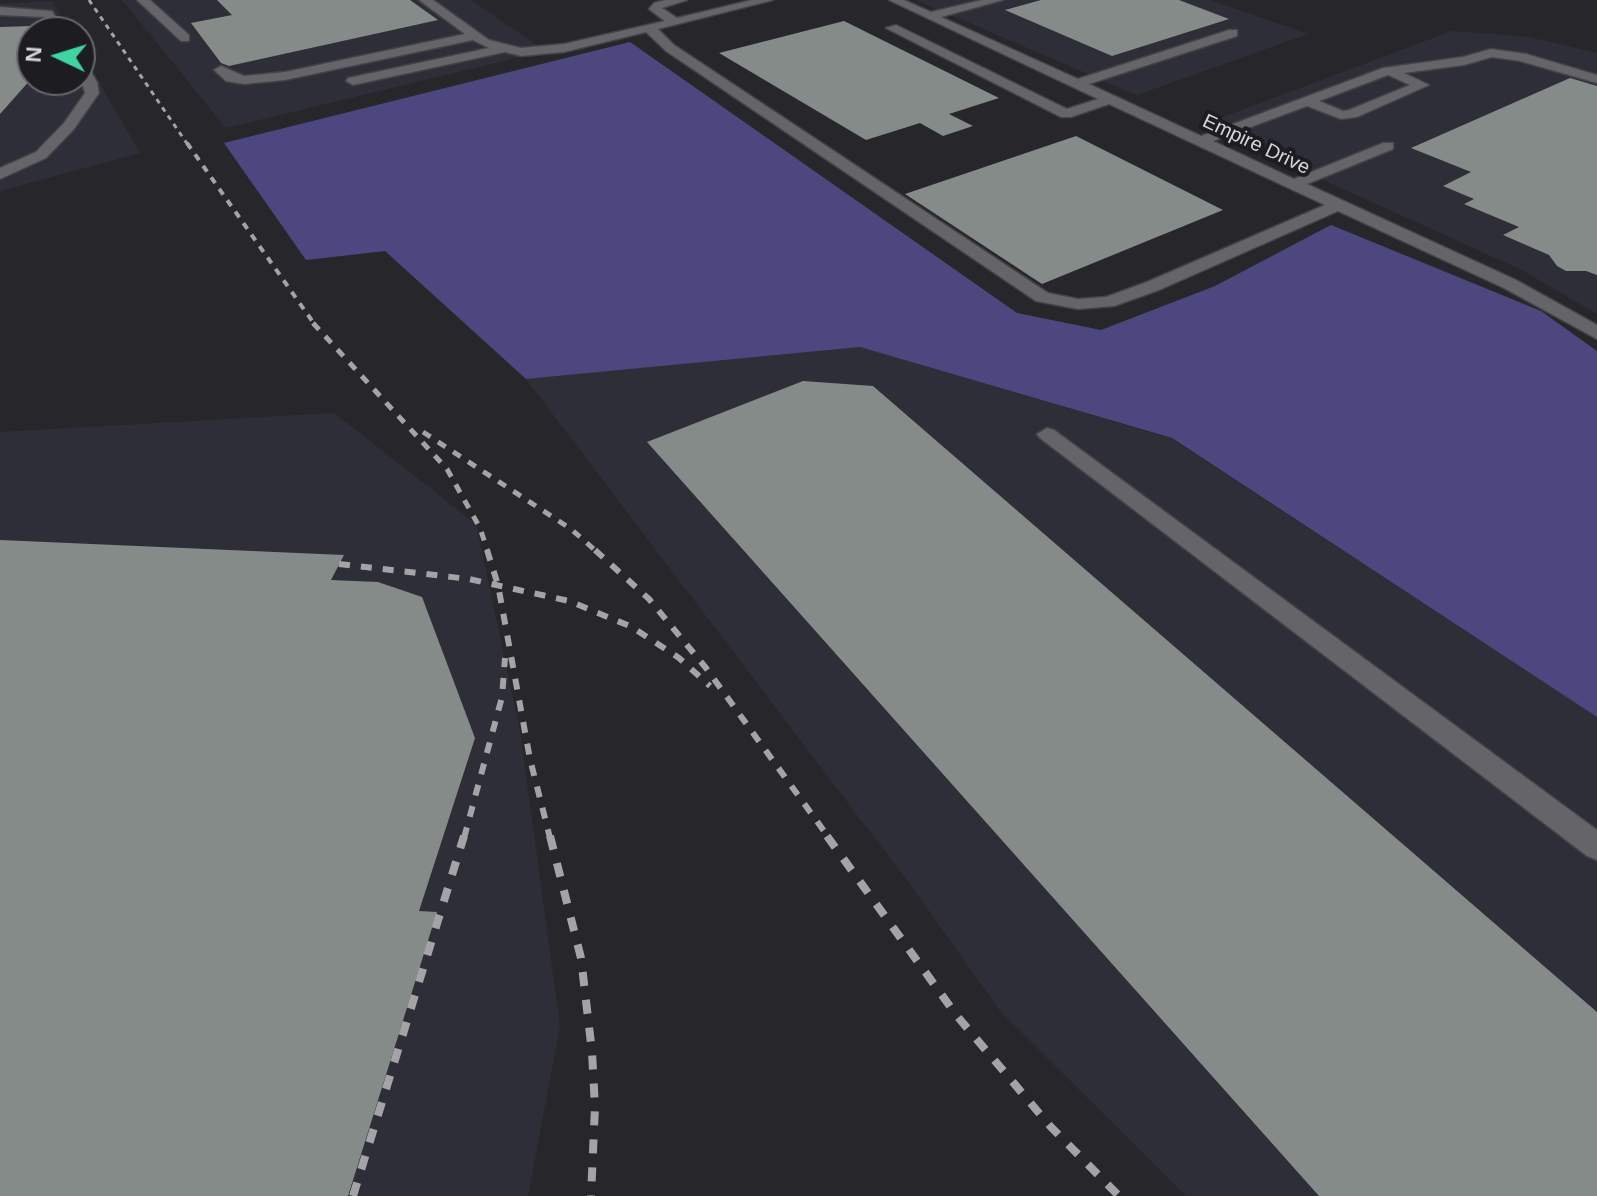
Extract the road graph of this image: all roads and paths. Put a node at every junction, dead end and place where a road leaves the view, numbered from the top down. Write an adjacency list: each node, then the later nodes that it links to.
1 (143, 0): 15 (street)
2 (425, 0): 14 (street)
3 (681, 0): 10 (street)
4 (767, 0): 10 (street)
5 (895, 0): 9 (street, Empire Drive)
6 (992, 1): 9 (street)
7 (0, 11): 8 (street)
8 (49, 16)
9 (930, 16): 21 (street, Empire Drive)
10 (675, 22): 11 (street)
11 (649, 28): 16 (street); 29 (street)
12 (892, 28): 23 (street)
13 (1233, 33): 21 (street)
14 (474, 36): 16 (street); 17 (street)
15 (185, 38)
16 (501, 49): 20 (street)
17 (221, 70)
18 (1388, 71): 19 (street); 24 (street); 24 (street)
19 (1597, 79)
20 (353, 81)
21 (1077, 84): 23 (street, Empire Drive)
22 (90, 96): 27 (street)
23 (1111, 99): 25 (street, Empire Drive)
24 (1309, 102): 25 (street)
25 (1201, 141): 28 (street, Empire Drive)
26 (1388, 146): 28 (street)
27 (0, 174)
28 (1294, 184): 29 (street, Empire Drive)
29 (1338, 205): 30 (street, Empire Drive)
30 (1597, 333)
31 (1047, 434): 32 (street)
32 (1597, 847)

